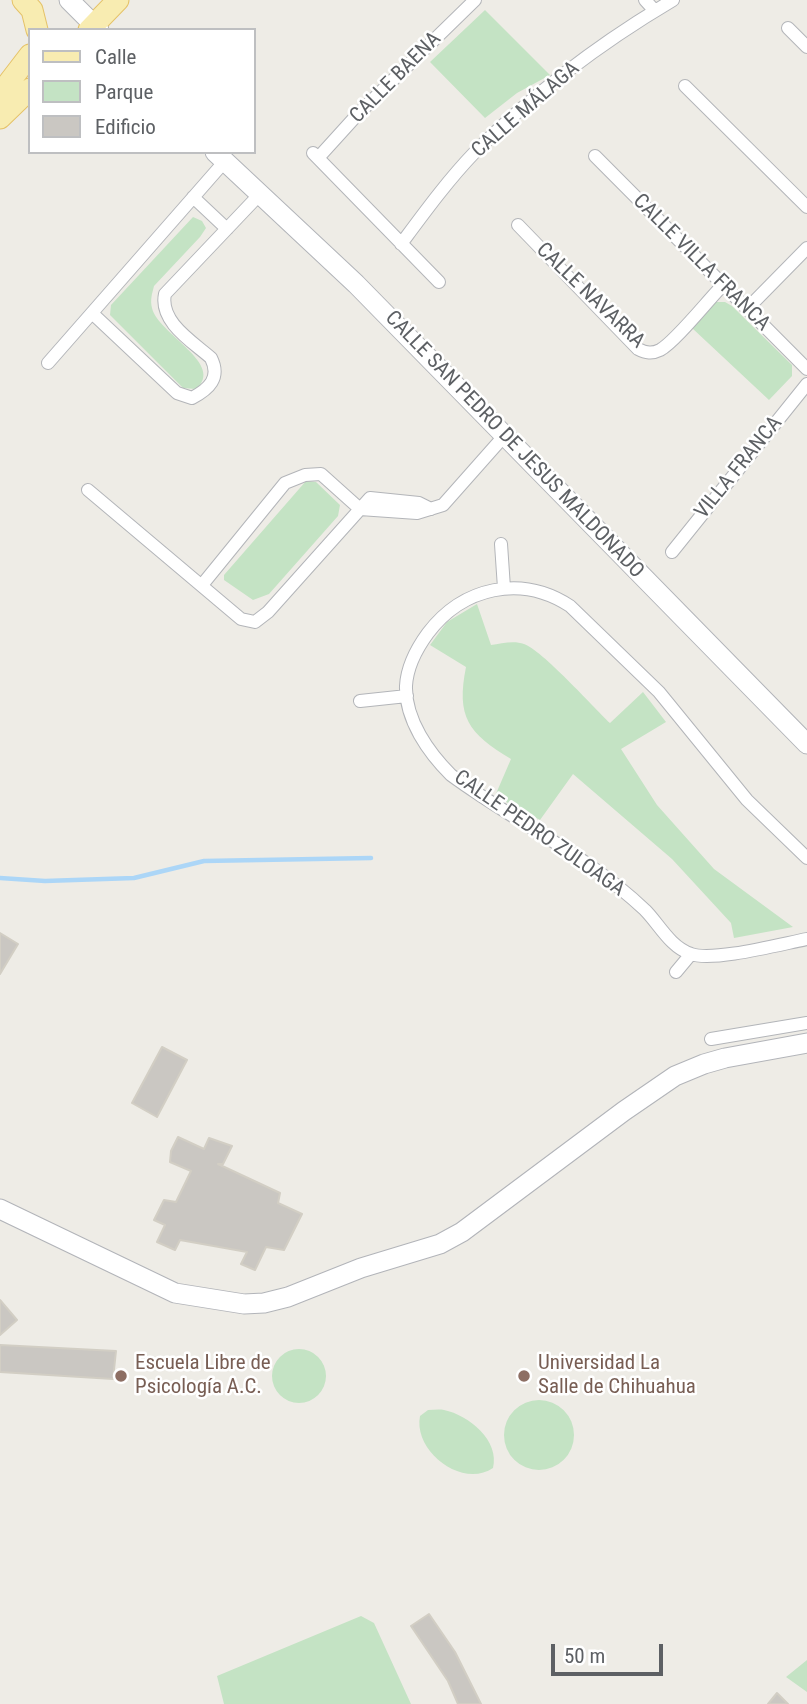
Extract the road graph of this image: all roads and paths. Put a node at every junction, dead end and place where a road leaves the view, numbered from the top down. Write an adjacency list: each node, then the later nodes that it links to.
1 (23, 0): 8 (main road)
2 (69, 0): 9 (street)
3 (118, 0): 9 (main road)
4 (475, 0): 24 (street, CALLE BAENA)
5 (645, 0): 7 (street)
6 (673, 0): 7 (street, CALLE MÁLAGA)
7 (655, 11): 24 (street, CALLE MÁLAGA)
8 (36, 28)
9 (94, 28)
10 (788, 28): 11 (street)
11 (807, 47)
12 (28, 58): 15 (main road)
13 (685, 86): 21 (street)
14 (28, 91): 16 (main road)
15 (0, 94)
16 (0, 118)
17 (595, 156): 27 (street, CALLE VILLA FRANCA)
18 (220, 157): 19 (street, CALLE SAN PEDRO DE JESUS MALDONADO); 20 (street)
19 (260, 194): 23 (street); 33 (street, CALLE SAN PEDRO DE JESUS MALDONADO)
20 (193, 197): 23 (street); 29 (street)
21 (807, 207)
22 (518, 225): 27 (street, CALLE NAVARRA)
23 (227, 229): 29 (street)
24 (401, 244): 26 (street, CALLE BAENA)
25 (807, 248): 28 (street)
26 (439, 282)
27 (723, 285): 28 (street, CALLE VILLA FRANCA)
28 (747, 309): 31 (street, CALLE VILLA FRANCA)
29 (93, 314): 30 (street)
30 (48, 363)
31 (807, 369)
32 (807, 384): 37 (street, VILLA FRANCA)
33 (505, 435): 35 (street); 42 (street, CALLE SAN PEDRO DE JESUS MALDONADO)
34 (88, 490): 38 (street)
35 (360, 509): 38 (street); 38 (street)
36 (501, 544): 39 (street)
37 (672, 552)
38 (202, 585)
39 (504, 588): 40 (street, CALLE PEDRO ZULOAGA); 43 (street, CALLE PEDRO ZULOAGA)
40 (407, 696): 41 (street); 45 (street, CALLE PEDRO ZULOAGA)
41 (360, 701)
42 (807, 744)
43 (807, 858)
44 (807, 939): 45 (street)
45 (691, 954): 46 (street)
46 (676, 972)
47 (807, 1023): 48 (street)
48 (711, 1039)
49 (807, 1043): 50 (street)
50 (0, 1209)

